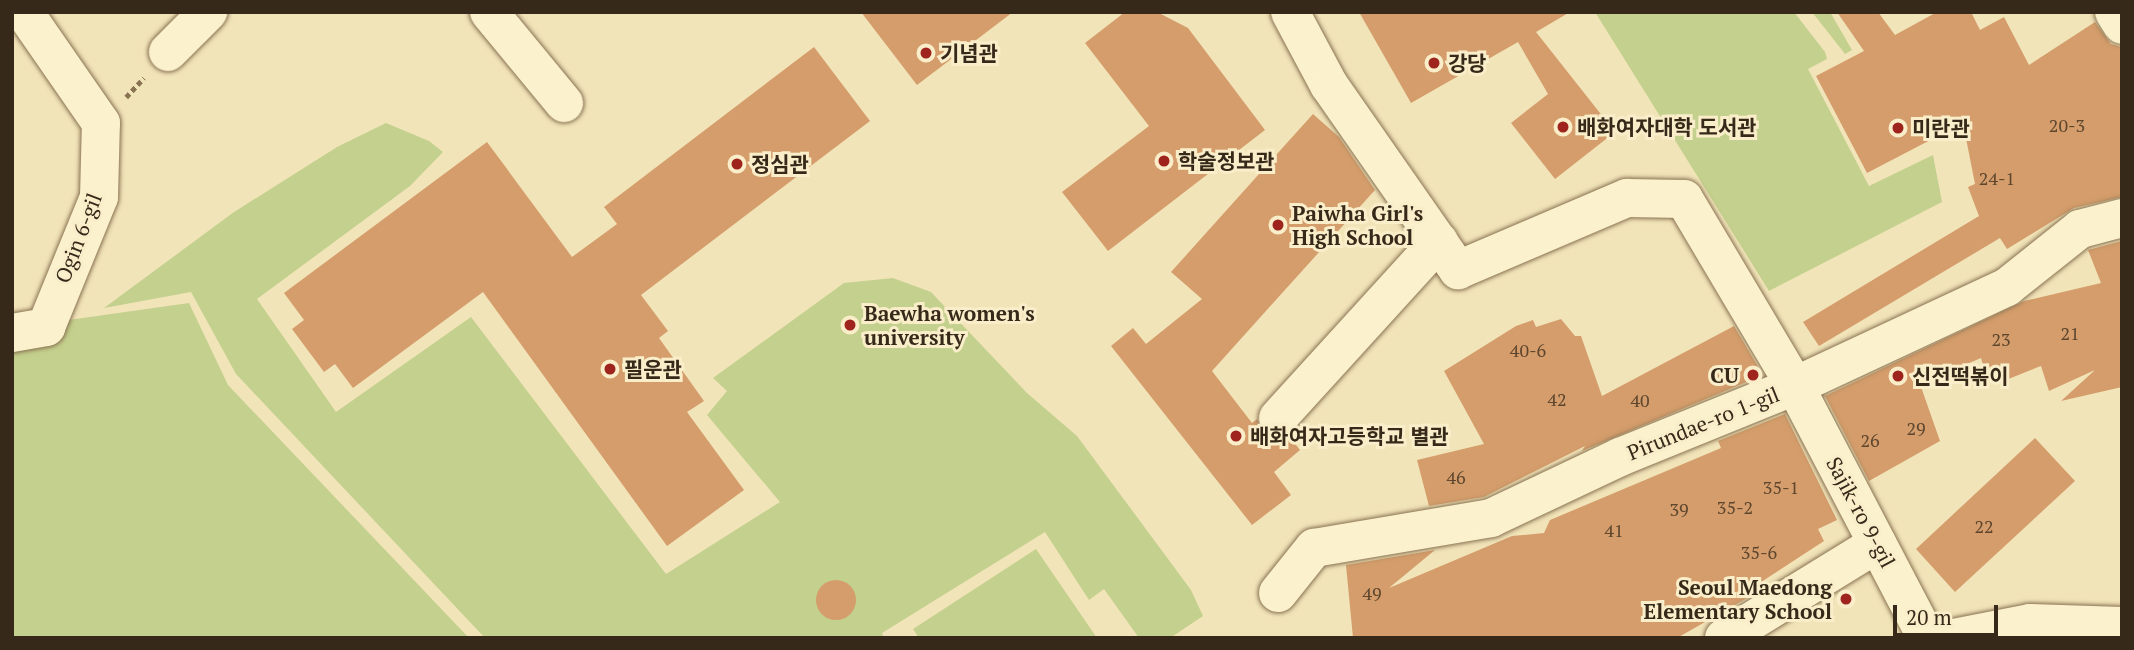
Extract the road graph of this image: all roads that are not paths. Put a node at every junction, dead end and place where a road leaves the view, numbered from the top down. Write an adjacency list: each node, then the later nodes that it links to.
1 (24, 12): 11 (street, Ogin 6-gil)
2 (208, 12): 7 (street)
3 (489, 12): 8 (street)
4 (1290, 12): 10 (street)
5 (2114, 12): 6 (street)
6 (2122, 25)
7 (168, 52)
8 (564, 103)
9 (2122, 218): 12 (street, Pirundae-ro 1-gil)
10 (1438, 241): 12 (street, Sajik-ro 9-gil); 13 (street)
11 (12, 333)
12 (1795, 386): 14 (street, Sajik-ro 9-gil); 15 (street, Pirundae-ro 1-gil)
13 (1278, 418)
14 (1877, 544): 17 (street); 18 (street, Sajik-ro 9-gil)
15 (1279, 593)
16 (2122, 626): 19 (street)
17 (1724, 638)
18 (1927, 638)
19 (1954, 638)

